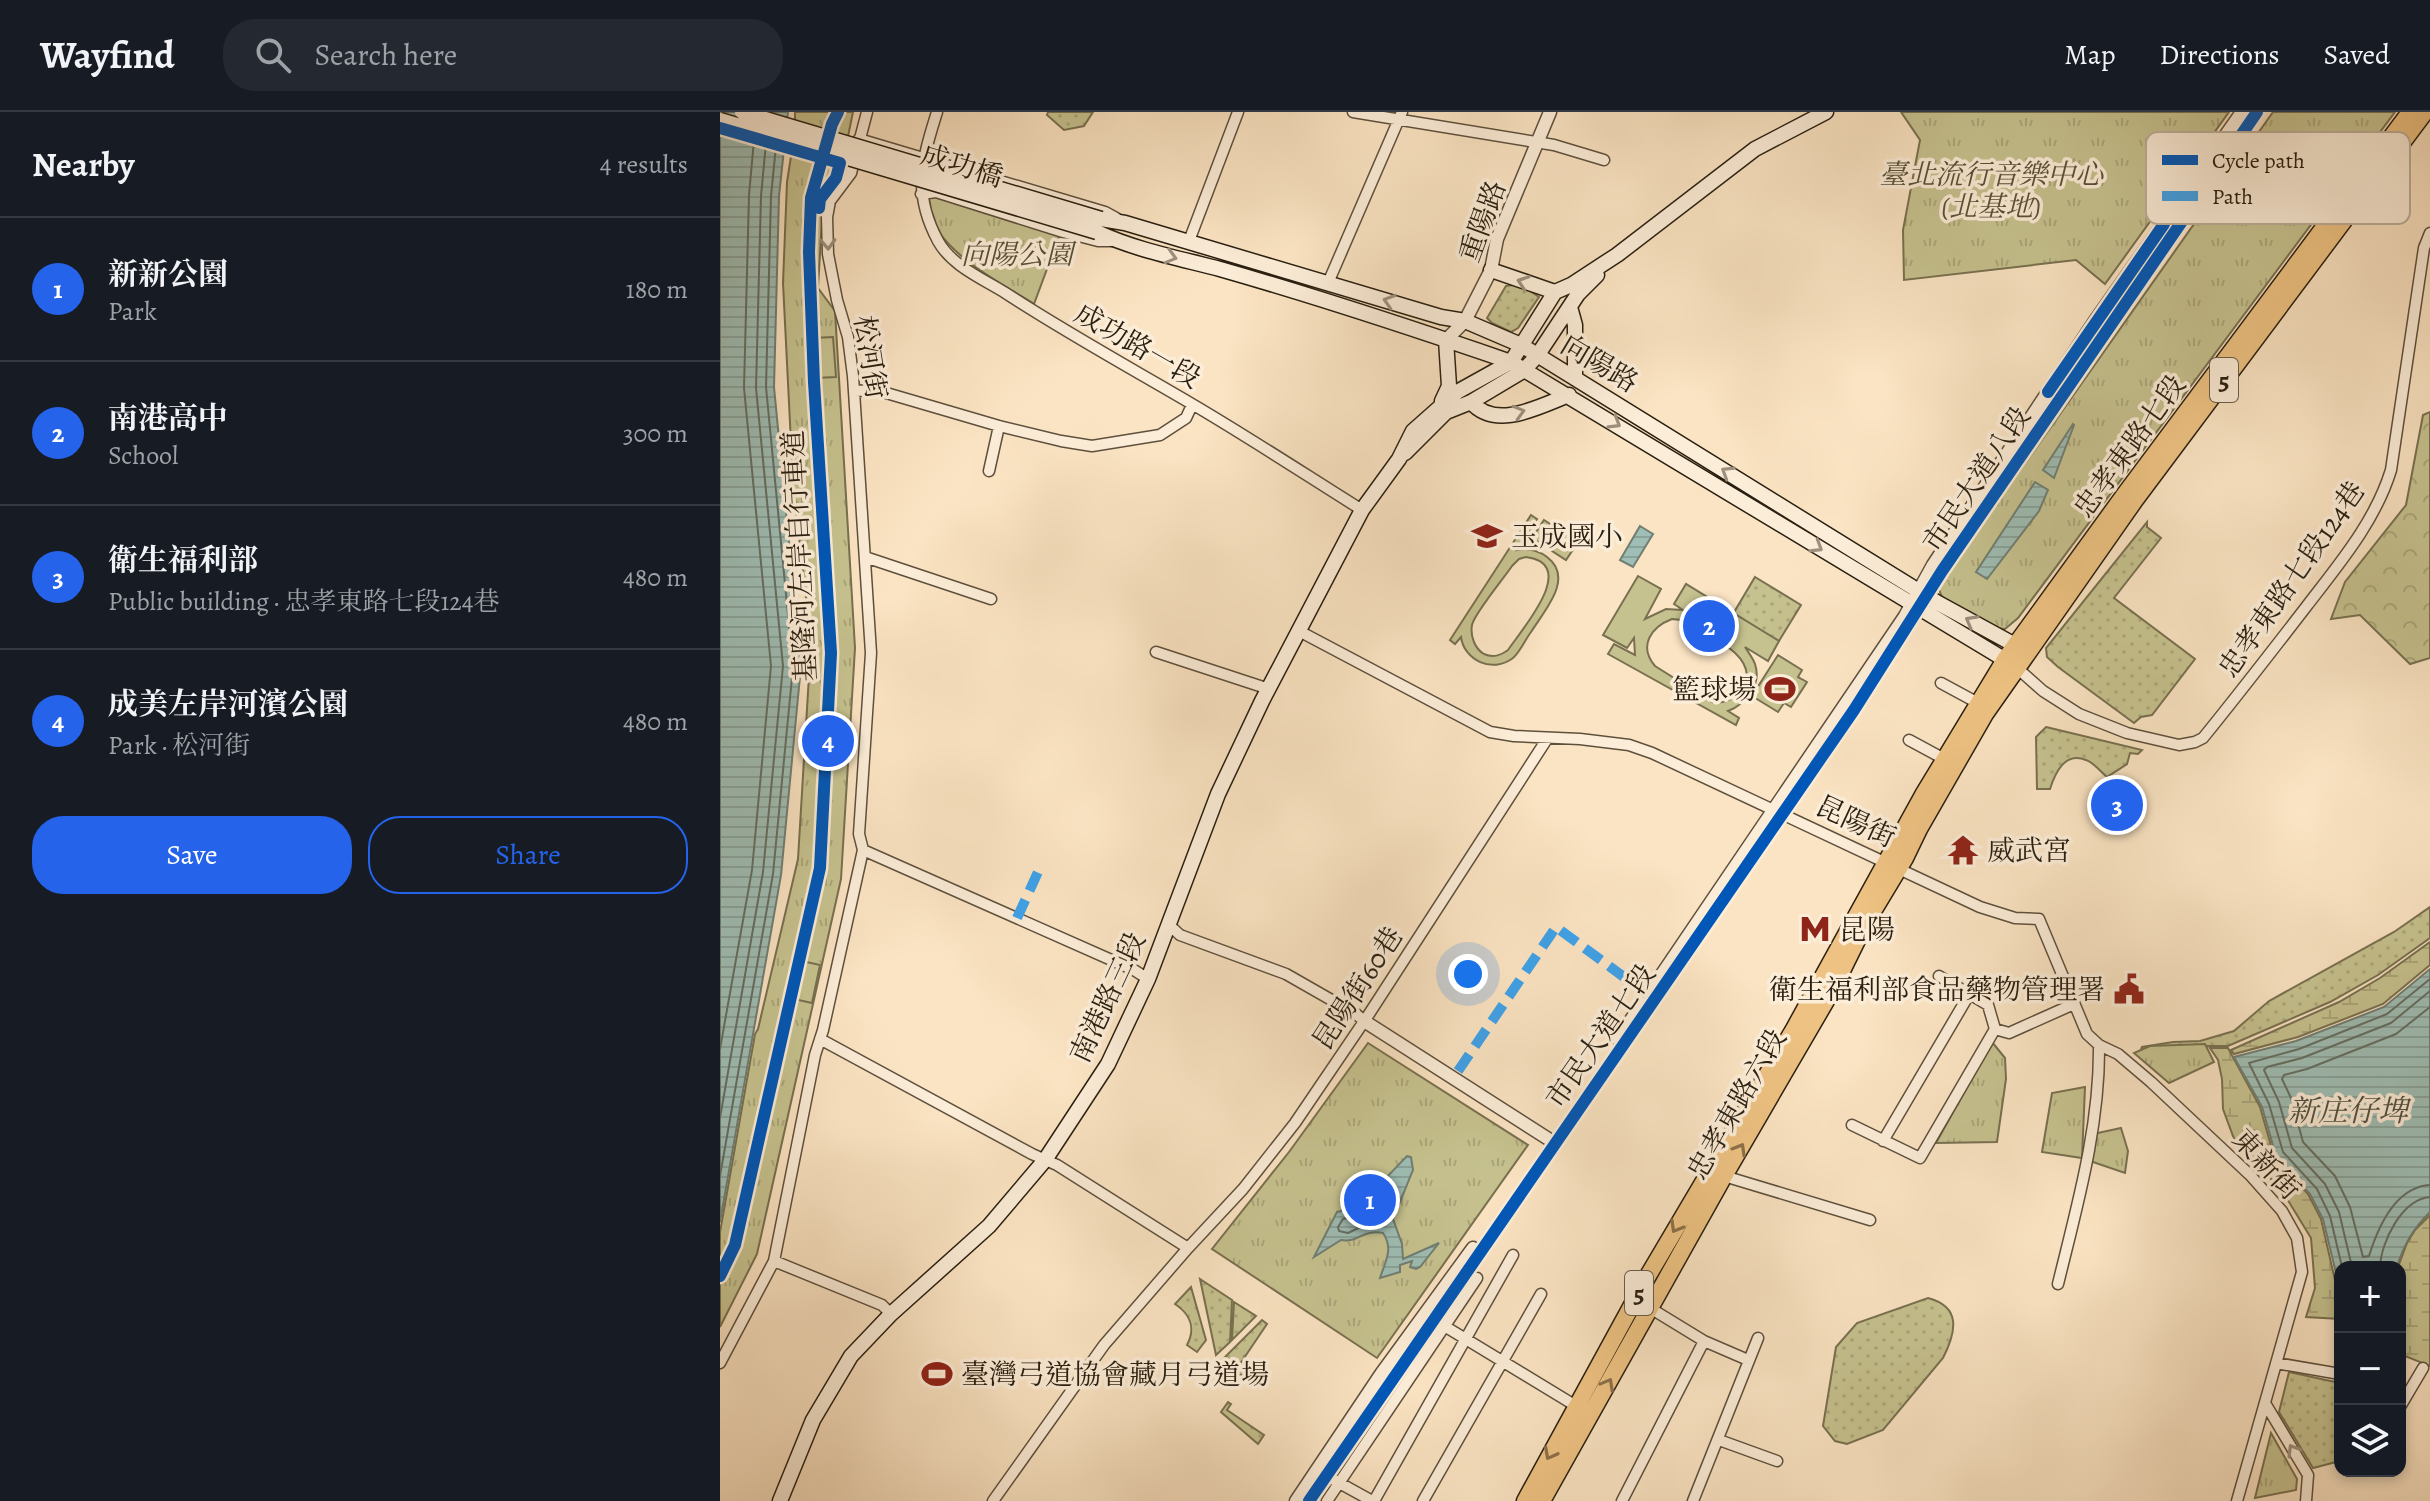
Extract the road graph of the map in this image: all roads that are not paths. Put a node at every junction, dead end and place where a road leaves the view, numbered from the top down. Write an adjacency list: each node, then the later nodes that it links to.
1 (742, 112): 28 (main road, 成功橋, bridge)
2 (867, 112): 18 (street, 松河街)
3 (937, 112): 20 (street)
4 (1238, 112): 30 (street)
5 (1353, 112): 12 (street)
6 (1550, 112): 19 (street, 重陽路)
7 (1826, 112): 32 (main road)
8 (2242, 112): 14 (street, 市民大道八段)
9 (2257, 112): 15 (street, 市民大道八段)
10 (2410, 112): 16 (main road, 忠孝東路七段 / 5)
11 (2425, 112): 17 (main road, 忠孝東路七段 / 5)
12 (1401, 116): 19 (street); 34 (street)
13 (720, 120): 28 (main road, 成功橋, bridge)
14 (2228, 132)
15 (2243, 132)
16 (2395, 132)
17 (2410, 132)
18 (859, 139): 20 (street); 43 (street, 松河街, one-way to 43)
19 (1538, 143): 21 (street); 33 (street, 重陽路)
20 (923, 157): 22 (street); 23 (street)
21 (1604, 160)
22 (921, 194): 31 (street); 46 (street, 成功路一段)
23 (1125, 223): 28 (main road, 向陽路); 30 (main road, 向陽路)
24 (2163, 224): 54 (street, 市民大道八段)
25 (2179, 224): 54 (street, 市民大道八段)
26 (2326, 224): 57 (main road, 忠孝東路七段 / 5)
27 (2341, 224): 57 (main road, 忠孝東路七段 / 5)
28 (1099, 226): 31 (main road, 向陽路)
29 (2430, 233): 57 (street, 忠孝東路七段124巷)
30 (1189, 241): 34 (main road, 向陽路)
31 (1118, 242): 38 (main road, 向陽路, one-way to 38)
32 (1617, 255): 35 (main road); 36 (main road)
33 (1491, 270): 35 (main road, one-way to 33); 37 (street, 重陽路)
34 (1328, 283): 37 (main road, 向陽路, one-way to 34)
35 (1555, 292): 39 (main road)
36 (1570, 307): 40 (main road); 42 (main road)
37 (1465, 321): 38 (street, 重陽路); 39 (main road, 向陽路)
38 (1446, 340): 41 (main road, 向陽路); 47 (main road)
39 (1521, 345): 40 (main road, 向陽路); 41 (main road)
40 (1537, 356): 41 (main road); 42 (main road, 向陽路)
41 (1517, 366): 44 (main road, 向陽路); 45 (main road); 47 (main road)
42 (1575, 378): 54 (main road, 向陽路, one-way to 42)
43 (855, 391): 48 (street); 52 (street, 松河街)
44 (1569, 395): 45 (main road, one-way to 44); 54 (main road, 向陽路, one-way to 54)
45 (1471, 402): 49 (main road)
46 (1192, 405): 48 (street); 51 (street, 成功路一段)
47 (1439, 406): 49 (main road)
48 (999, 426): 50 (street)
49 (1399, 459): 51 (main road, 南港路三段)
50 (989, 471)
51 (1362, 510): 55 (main road, 南港路三段)
52 (865, 557): 53 (street); 65 (street, 松河街)
53 (991, 599)
54 (1919, 600): 57 (main road, 向陽路); 64 (street, 市民大道七段)
55 (1299, 631): 59 (main road, 南港路三段); 61 (street, 昆陽街)
56 (1156, 652): 59 (street)
57 (2017, 656): 60 (main road, 忠孝東路六段 / 5); 66 (main road, 忠孝東路六段 / 5)
58 (1941, 683): 60 (street)
59 (1269, 689): 67 (main road, 南港路三段)
60 (1978, 703): 63 (main road, 忠孝東路六段 / 5)
61 (1547, 739): 64 (street, 昆陽街); 72 (street, 昆陽街60巷)
62 (1909, 740): 63 (street)
63 (1946, 760): 66 (main road, 忠孝東路六段 / 5)
64 (1778, 811): 66 (street, 昆陽街); 77 (street, 市民大道七段); 90 (street, 市民大道七段)
65 (863, 850): 69 (street); 74 (street, 松河街)
66 (1892, 865): 71 (street, 昆陽街); 80 (main road, 忠孝東路六段 / 5, one-way to 66); 102 (main road, 忠孝東路六段 / 5, one-way to 102)
67 (1168, 924): 69 (main road, 南港路三段); 72 (street)
68 (1939, 976): 70 (street)
69 (1148, 979): 79 (main road, 南港路三段)
70 (1970, 993): 73 (street); 78 (street)
71 (2074, 1004): 73 (street); 75 (street, 昆陽街)
72 (1364, 1021): 77 (street); 82 (street, 昆陽街60巷)
73 (1995, 1029): 78 (street)
74 (820, 1039): 79 (street); 84 (street, 松河街)
75 (2099, 1045): 86 (street); 97 (street, 東新街)
76 (1852, 1125): 78 (street)
77 (1550, 1140): 90 (street, 市民大道七段)
78 (1883, 1141)
79 (1045, 1160): 82 (street); 89 (main road, 南港路三段)
80 (1724, 1176): 81 (street); 88 (main road, 忠孝東路六段 / 5)
81 (1870, 1220)
82 (1188, 1248): 109 (street, 昆陽街60巷)
83 (1513, 1255): 92 (street)
84 (774, 1261): 89 (street); 96 (street, 松河街)
85 (1477, 1278): 90 (street)
86 (2058, 1284)
87 (1541, 1294): 95 (street)
88 (1650, 1308): 93 (street); 107 (main road, 忠孝東路六段 / 5, one-way to 88)
89 (891, 1314): 108 (main road, 南港路三段)
90 (1434, 1320): 92 (street); 105 (street, 市民大道七段); 106 (street); 110 (street, 市民大道七段)
91 (1758, 1338): 94 (street)
92 (1464, 1340): 95 (street); 113 (street)
93 (1704, 1341): 94 (street); 115 (street)
94 (1748, 1360): 103 (street)
95 (1502, 1362): 102 (street); 114 (street)
96 (720, 1363)
97 (2276, 1363): 99 (street); 100 (street, 東新街)
98 (2423, 1368): 101 (street)
99 (2334, 1373)
100 (2265, 1403): 117 (street, 東新街); 118 (street, one-way to 100)
101 (2401, 1405)
102 (1576, 1406): 107 (main road, 忠孝東路六段 / 5, one-way to 107)
103 (1719, 1440): 104 (street); 116 (street)
104 (1777, 1461)
105 (1325, 1475): 106 (street); 111 (street, 市民大道七段)
106 (1339, 1484): 112 (street); 113 (street)
107 (1540, 1497)
108 (780, 1501)
109 (993, 1501)
110 (1296, 1501)
111 (1309, 1501)
112 (1327, 1501)
113 (1373, 1501)
114 (1423, 1501)
115 (1622, 1501)
116 (1693, 1501)
117 (2237, 1501)
118 (2306, 1501)

